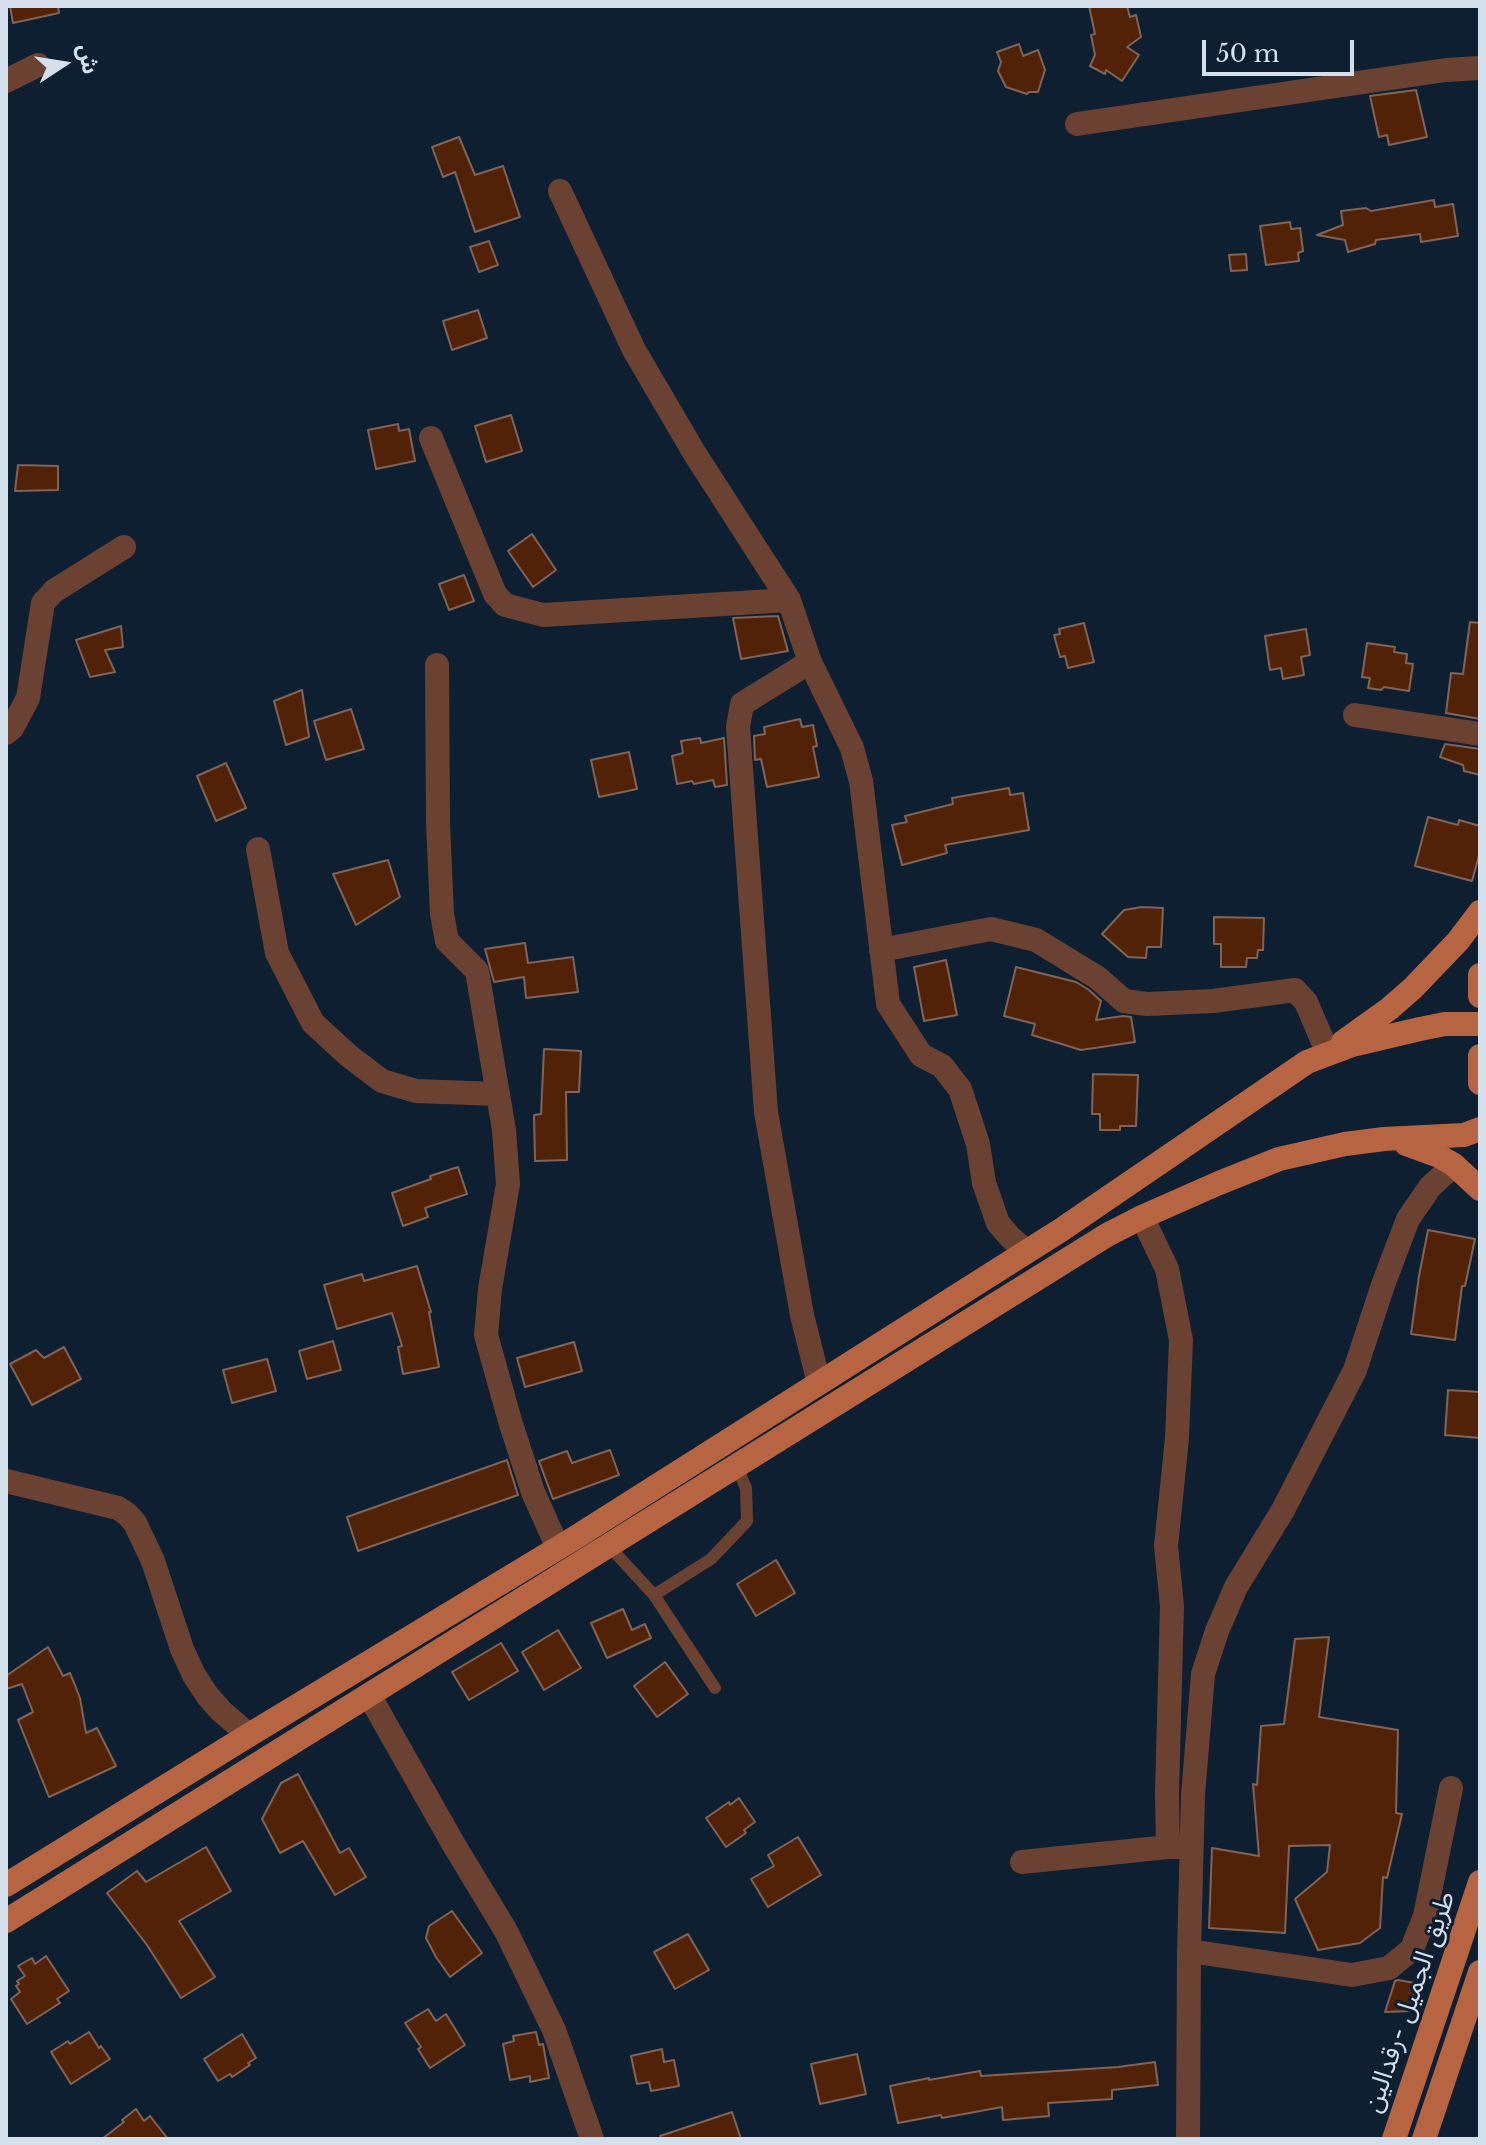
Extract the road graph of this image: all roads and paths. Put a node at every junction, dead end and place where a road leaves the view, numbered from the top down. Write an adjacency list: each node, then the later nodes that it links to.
1 (38, 65): 3 (street)
2 (1480, 68): 4 (street)
3 (6, 81)
4 (1077, 124)
5 (560, 191): 8 (street)
6 (431, 438): 8 (street)
7 (124, 547): 12 (street)
8 (789, 600): 9 (street)
9 (810, 662): 16 (street); 32 (street)
10 (437, 665): 23 (street)
11 (1355, 715): 13 (street)
12 (6, 733)
13 (1480, 734)
14 (258, 849): 23 (street)
15 (1480, 912): 21 (main road)
16 (881, 950): 21 (street); 30 (street)
17 (1480, 975): 18 (main road)
18 (1480, 996)
19 (1480, 1024): 21 (main road)
20 (1480, 1056): 22 (main road)
21 (1317, 1057): 29 (main road)
22 (1480, 1083)
23 (498, 1094): 36 (street)
24 (1480, 1129): 25 (main road)
25 (1384, 1139): 26 (main road); 28 (main road)
26 (1454, 1165): 27 (main road); 43 (street)
27 (1480, 1189)
28 (1142, 1217): 31 (main road); 42 (street)
29 (1061, 1230): 30 (main road); 31 (main road)
30 (1026, 1251): 32 (main road)
31 (1076, 1253): 33 (main road)
32 (819, 1383): 36 (main road)
33 (736, 1465): 35 (main road); 37 (lane)
34 (6, 1481): 40 (street)
35 (608, 1545): 37 (lane); 39 (main road)
36 (558, 1548): 40 (main road)
37 (654, 1595): 38 (lane)
38 (715, 1688)
39 (369, 1695): 47 (main road); 50 (street)
40 (249, 1735): 46 (main road)
41 (1451, 1788): 48 (street)
42 (1168, 1847): 43 (street); 44 (street)
43 (1192, 1848): 48 (street)
44 (1022, 1862)
45 (1480, 1882): 52 (main road, طريق الجميل -رقدالين)
46 (6, 1885)
47 (6, 1921)
48 (1189, 1951): 51 (street)
49 (1480, 1972): 53 (main road)
50 (592, 2139)
51 (1188, 2139)
52 (1394, 2139)
53 (1424, 2139)

